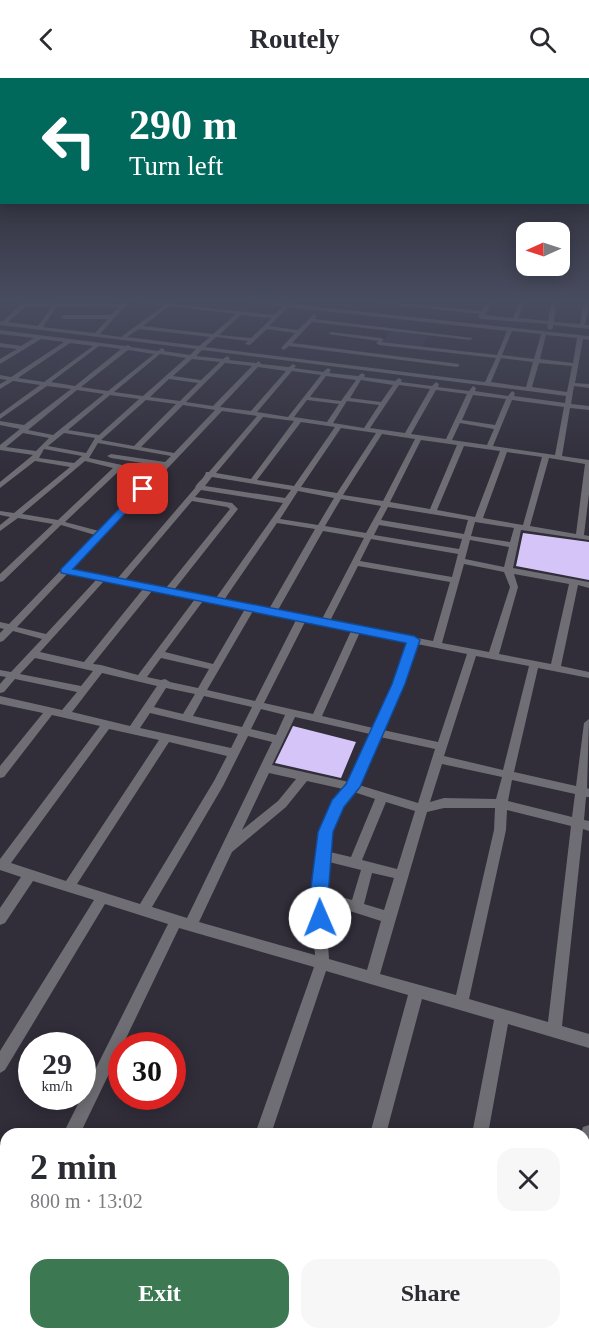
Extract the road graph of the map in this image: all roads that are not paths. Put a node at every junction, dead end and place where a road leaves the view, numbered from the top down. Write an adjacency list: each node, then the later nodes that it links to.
1 (43, 358): 33 (street)
2 (80, 358): 39 (street)
3 (114, 358): 44 (street)
4 (151, 358): 47 (street)
5 (190, 358): 30 (street)
6 (198, 358): 19 (street)
7 (228, 358): 19 (street)
8 (263, 358): 22 (street)
9 (281, 358): 18 (street)
10 (334, 358): 21 (street)
11 (369, 358): 25 (street)
12 (401, 358): 23 (street)
13 (460, 358): 23 (street)
14 (499, 358): 38 (street)
15 (513, 358): 20 (street)
16 (536, 358): 20 (street)
17 (577, 358): 24 (street)
18 (298, 360): 21 (street); 26 (street)
19 (224, 361): 22 (street); 35 (street)
20 (535, 361): 24 (street); 46 (street)
21 (330, 364): 25 (street); 28 (street)
22 (257, 365): 26 (street); 58 (street)
23 (457, 365): 34 (street)
24 (575, 365): 40 (street)
25 (364, 368): 27 (street); 32 (street)
26 (290, 369): 28 (street); 59 (street)
27 (404, 373): 31 (street); 37 (street)
28 (325, 374): 32 (street); 51 (street)
29 (0, 377): 33 (street)
30 (168, 377): 35 (street); 50 (street)
31 (440, 377): 34 (street); 45 (street)
32 (359, 378): 37 (street); 53 (street)
33 (11, 379): 39 (street); 42 (street)
34 (450, 379): 36 (street)
35 (202, 382): 54 (street)
36 (476, 382): 38 (street); 48 (street)
37 (397, 383): 45 (street); 55 (street)
38 (488, 383): 43 (street)
39 (44, 384): 44 (street); 60 (street)
40 (571, 384): 41 (street); 49 (street)
41 (589, 386)
42 (0, 387)
43 (514, 387): 46 (street); 52 (street)
44 (75, 388): 47 (street); 68 (street)
45 (434, 388): 48 (street); 72 (street)
46 (528, 388): 49 (street)
47 (108, 393): 50 (street); 70 (street)
48 (471, 393): 52 (street); 63 (street)
49 (569, 394): 56 (street)
50 (145, 398): 54 (street); 75 (street)
51 (306, 398): 53 (street); 61 (street)
52 (509, 398): 56 (street); 67 (street)
53 (344, 401): 55 (street); 65 (street)
54 (180, 403): 58 (street); 81 (street)
55 (383, 404): 69 (street)
56 (567, 406): 57 (street); 88 (street)
57 (589, 408)
58 (218, 409): 59 (street); 84 (street)
59 (256, 414): 61 (street); 94 (street)
60 (0, 417)
61 (289, 419): 62 (street)
62 (299, 420): 65 (street); 96 (street)
63 (458, 421): 67 (street); 76 (street)
64 (0, 423): 68 (street)
65 (328, 424): 66 (street)
66 (339, 426): 69 (street); 99 (street)
67 (497, 426): 80 (street)
68 (25, 429): 73 (street); 79 (street)
69 (366, 430): 71 (street)
70 (64, 431): 73 (street); 75 (street)
71 (380, 432): 72 (street); 100 (street)
72 (407, 436): 74 (street)
73 (55, 437): 83 (street)
74 (419, 438): 76 (street); 103 (street)
75 (99, 439): 78 (street); 87 (street)
76 (448, 442): 77 (street)
77 (461, 444): 80 (street); 105 (street)
78 (121, 446): 81 (street); 85 (street)
79 (0, 448): 83 (street)
80 (489, 448): 82 (street)
81 (135, 449): 84 (street)
82 (504, 450): 86 (street); 108 (street)
83 (38, 453): 87 (street); 91 (street); 97 (street)
84 (176, 455): 92 (street)
85 (111, 456): 90 (street); 92 (street)
86 (546, 456): 88 (street); 112 (street)
87 (86, 457): 90 (street); 91 (street)
88 (558, 458): 89 (street)
89 (589, 462): 111 (street)
90 (102, 464): 93 (street)
91 (73, 465): 106 (street)
92 (167, 465): 95 (street)
93 (117, 468): 95 (street); 110 (street)
94 (209, 474): 96 (street); 98 (street)
95 (158, 475): 115 (street)
96 (252, 482): 99 (street)
97 (0, 486)
98 (198, 487): 101 (street); 102 (street)
99 (294, 489): 100 (street); 102 (street)
100 (338, 497): 103 (street); 113 (street)
101 (189, 498): 128 (street); 132 (street)
102 (286, 501): 107 (street)
103 (385, 505): 105 (street); 109 (street)
104 (0, 513): 106 (street)
105 (432, 513): 108 (street)
106 (15, 516): 110 (street); 114 (street)
107 (274, 520): 113 (street); 134 (street)
108 (475, 520): 112 (street); 118 (street)
109 (376, 522): 116 (street); 118 (street)
110 (61, 523): 115 (street); 126 (street)
111 (586, 524): 117 (street)
112 (522, 527): 117 (street); 120 (street)
113 (320, 528): 116 (street); 136 (street)
114 (0, 529)
115 (101, 534): 124 (street)
116 (369, 536): 121 (street); 122 (street)
117 (580, 537): 119 (street)
118 (465, 538): 120 (street); 121 (street)
119 (589, 538)
120 (513, 545): 123 (street)
121 (461, 557): 123 (street); 127 (street)
122 (356, 563): 127 (street); 138 (street)
123 (508, 570): 129 (street); 148 (street)
124 (65, 571): 125 (street); 139 (street)
125 (102, 578): 128 (street); 141 (street)
126 (0, 579)
127 (456, 580): 144 (street)
128 (119, 582): 131 (street)
129 (574, 582): 130 (street); 153 (street)
130 (589, 585)
131 (150, 587): 132 (street); 150 (street)
132 (169, 591): 133 (street)
133 (201, 597): 134 (street); 147 (street)
134 (219, 601): 135 (street)
135 (250, 608): 136 (street); 151 (street)
136 (272, 612): 137 (street)
137 (302, 618): 138 (street); 163 (street)
138 (325, 622): 140 (street)
139 (5, 626): 141 (street); 142 (street)
140 (357, 628): 143 (street); 169 (street)
141 (47, 638): 146 (street)
142 (0, 639)
143 (414, 640): 144 (street); 173 (street)
144 (437, 645): 145 (street)
145 (472, 652): 148 (street); 178 (street)
146 (33, 654): 150 (street); 155 (street)
147 (159, 654): 151 (street); 157 (street)
148 (494, 656): 149 (street)
149 (534, 664): 153 (street); 181 (street)
150 (87, 665): 152 (street)
151 (214, 667): 161 (street)
152 (101, 668): 157 (street); 160 (street)
153 (555, 669): 156 (street)
154 (0, 673): 155 (street)
155 (14, 675): 159 (street); 160 (street)
156 (589, 675)
157 (142, 677): 158 (street)
158 (165, 682): 161 (street); 164 (street)
159 (0, 690)
160 (83, 690): 167 (street)
161 (201, 691): 163 (street); 168 (street)
162 (0, 700): 165 (street)
163 (258, 704): 166 (street); 174 (street)
164 (148, 709): 168 (street); 172 (street)
165 (50, 711): 167 (street); 180 (street)
166 (292, 712): 169 (street); 176 (street)
167 (65, 714): 171 (street)
168 (186, 718): 174 (street)
169 (316, 718): 173 (street)
170 (589, 723): 184 (street)
171 (107, 724): 172 (street); 192 (street)
172 (133, 730): 175 (street)
173 (376, 731): 178 (street); 183 (street)
174 (244, 732): 176 (street); 177 (street)
175 (166, 738): 177 (street); 195 (street)
176 (279, 740): 179 (street)
177 (234, 753): 199 (street)
178 (441, 753): 181 (street); 187 (street)
179 (266, 768): 182 (street); 189 (street)
180 (0, 774)
181 (507, 774): 184 (street); 186 (street)
182 (305, 776): 183 (street); 189 (street)
183 (352, 787): 185 (street); 190 (street)
184 (586, 792): 188 (street)
185 (382, 796): 187 (street); 191 (street)
186 (501, 804): 187 (street); 188 (street); 206 (street)
187 (423, 809): 193 (street)
188 (584, 824): 208 (street)
189 (227, 850): 202 (street)
190 (321, 855): 191 (street); 196 (street)
191 (361, 864): 193 (street); 198 (street)
192 (1, 866): 194 (street)
193 (401, 875): 200 (street)
194 (29, 876): 195 (street); 201 (street)
195 (68, 888): 197 (street)
196 (318, 895): 198 (street); 203 (street)
197 (102, 898): 199 (street); 210 (street)
198 (356, 906): 200 (street)
199 (142, 910): 202 (street)
200 (388, 917): 204 (street)
201 (0, 919)
202 (183, 923): 203 (street); 211 (street)
203 (322, 963): 204 (street); 212 (street)
204 (372, 976): 205 (street)
205 (417, 990): 206 (street); 213 (street)
206 (461, 1003): 207 (street)
207 (502, 1016): 208 (street); 214 (street)
208 (554, 1031): 209 (street)
209 (589, 1041)
210 (0, 1065)
211 (74, 1128)
212 (265, 1128)
213 (380, 1128)
214 (481, 1128)

